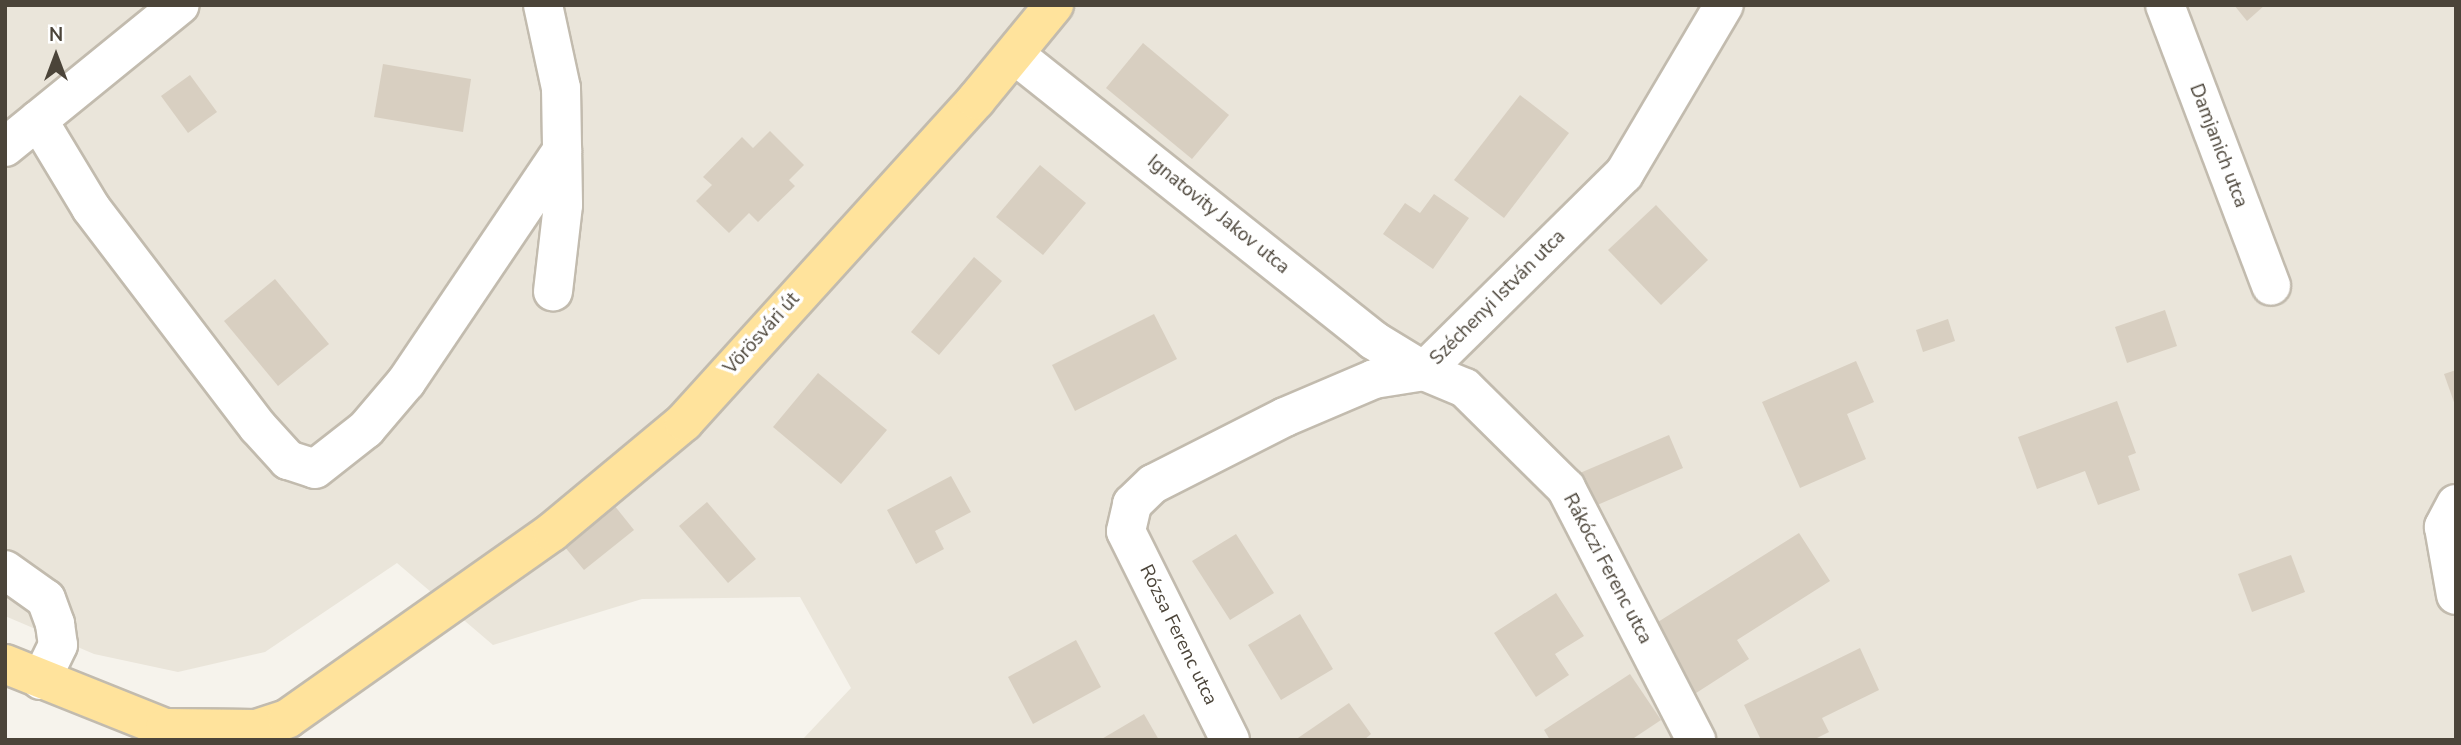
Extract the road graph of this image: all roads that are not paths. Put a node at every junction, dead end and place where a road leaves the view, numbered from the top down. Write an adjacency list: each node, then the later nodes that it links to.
1 (180, 5): 7 (street)
2 (1054, 5): 6 (main road, Vörösvári út)
3 (1724, 5): 12 (street, Széchenyi István utca)
4 (2165, 5): 10 (street, Damjanich utca)
5 (543, 12): 9 (street)
6 (1015, 55): 12 (street, Ignatovity Jakov utca); 18 (main road, Vörösvári út)
7 (38, 120): 8 (street); 9 (street)
8 (5, 147)
9 (562, 151): 11 (street)
10 (2271, 286)
11 (553, 292)
12 (1424, 371): 14 (street, Széchenyi István utca); 20 (street, Rákóczi Ferenc utca)
13 (2456, 504): 16 (street)
14 (1126, 531): 19 (street, Rózsa Ferenc utca)
15 (5, 570): 18 (street)
16 (2456, 595)
17 (5, 664): 18 (main road, Vörösvári út)
18 (41, 680)
19 (1230, 740)
20 (1696, 740)

